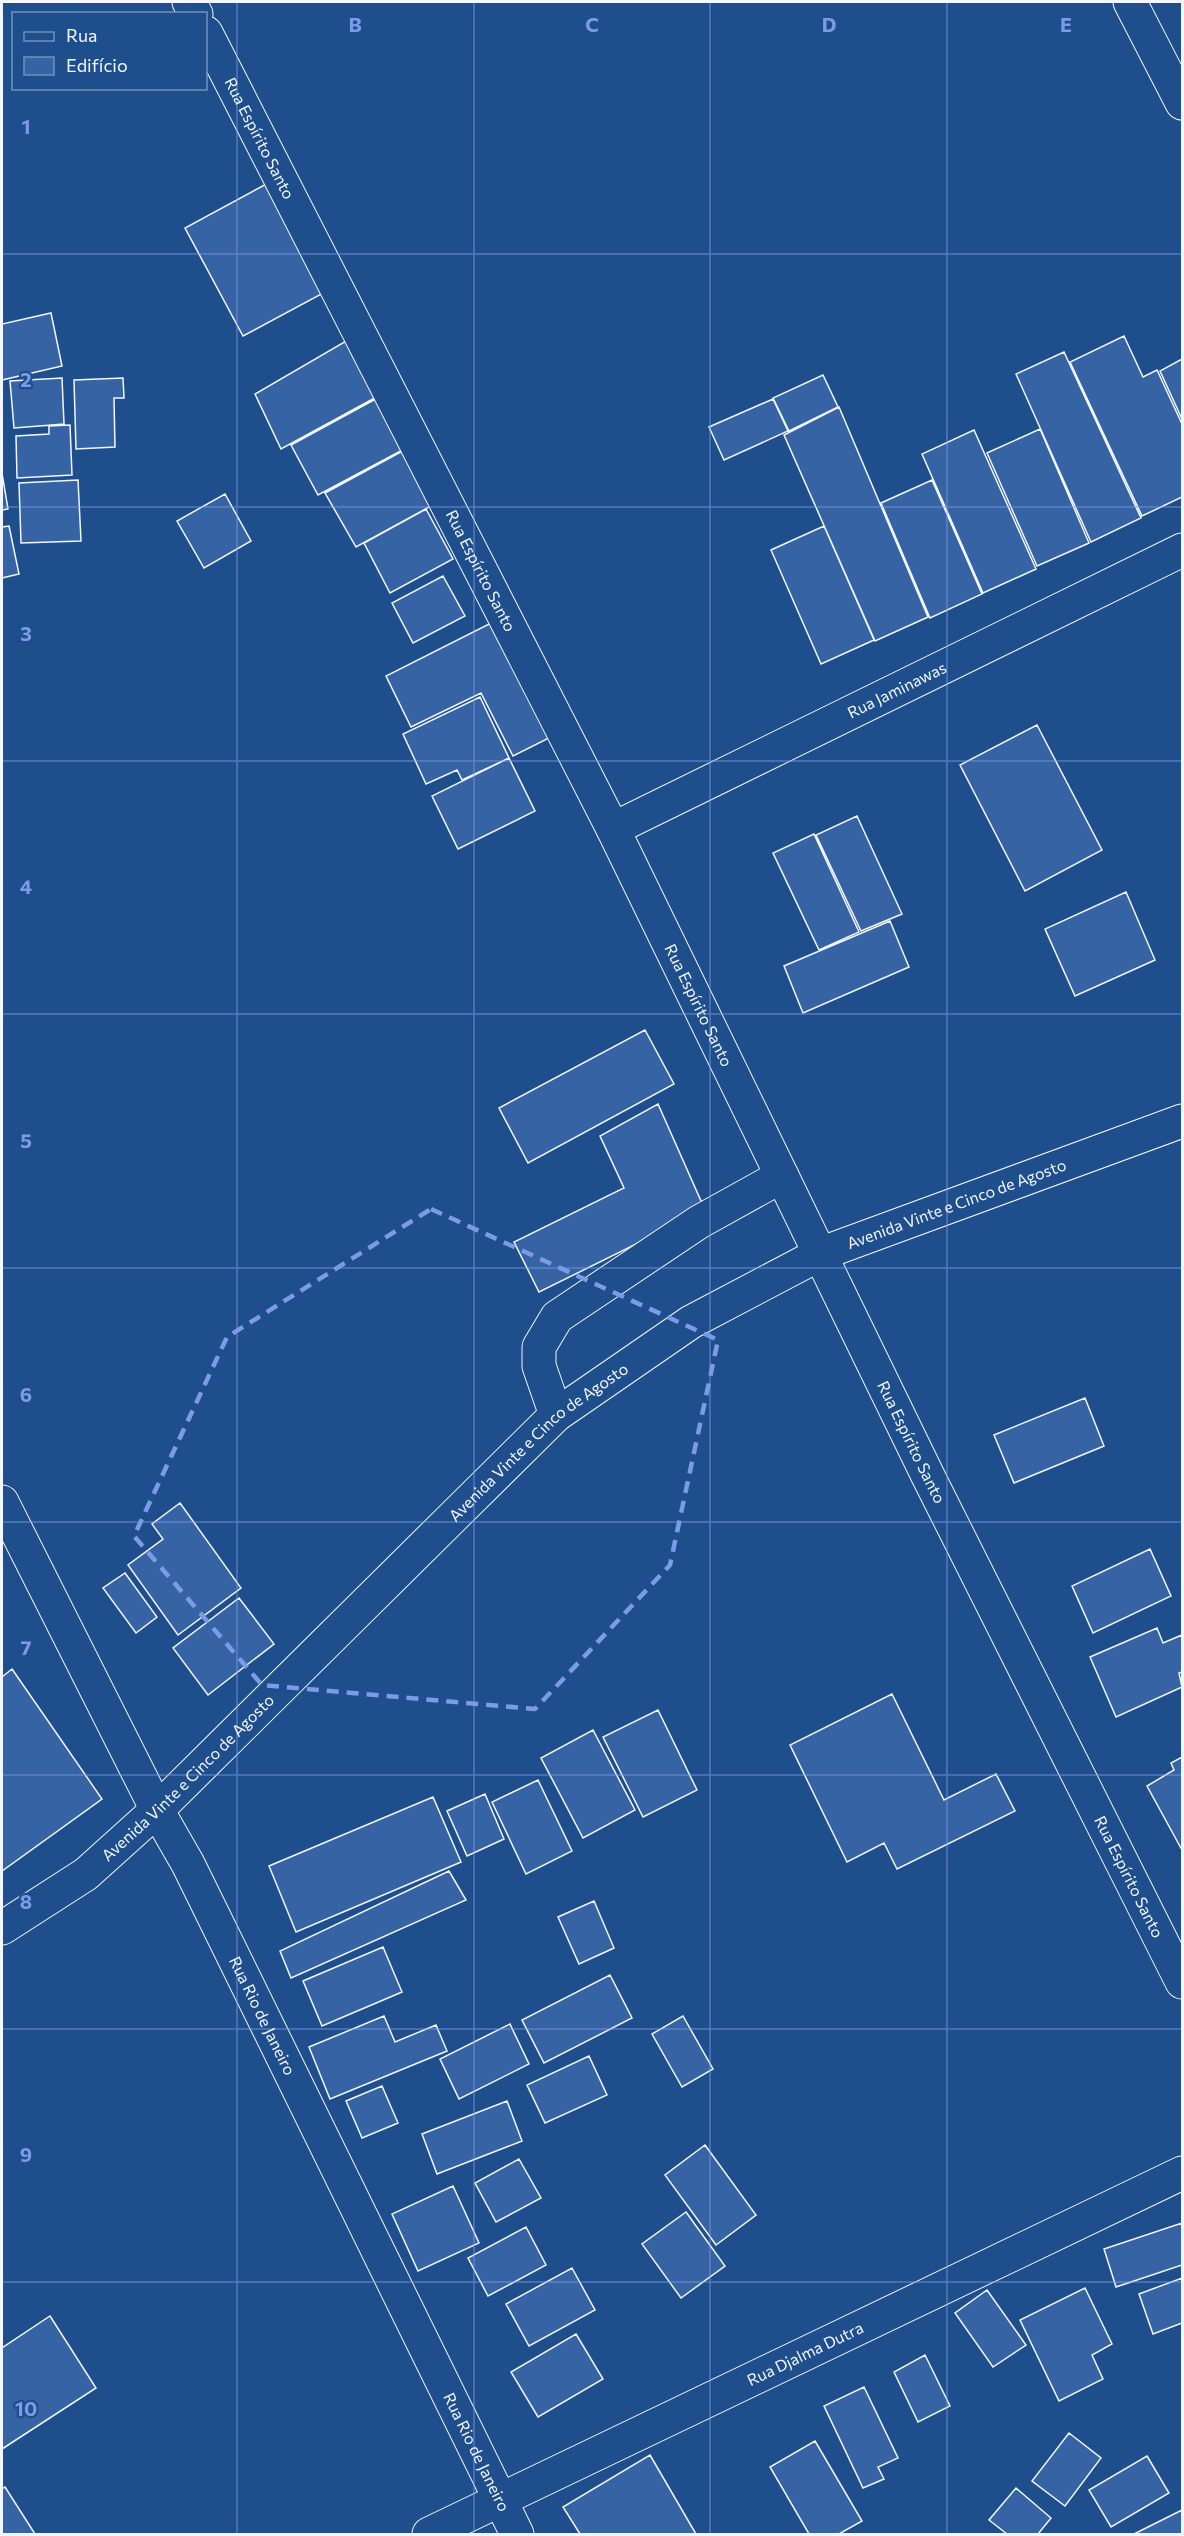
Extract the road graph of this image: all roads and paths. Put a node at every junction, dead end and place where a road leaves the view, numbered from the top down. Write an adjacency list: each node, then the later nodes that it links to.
1 (1130, 2): 3 (street)
2 (207, 35): 5 (street, Rua Espírito Santo)
3 (1182, 103)
4 (1182, 550): 5 (street, Rua Jaminawas)
5 (613, 829): 7 (street, Rua Espírito Santo)
6 (1182, 1121): 8 (street, Avenida Vinte e Cinco de Agosto)
7 (782, 1176): 8 (street, Rua Espírito Santo); 9 (street)
8 (820, 1254): 9 (street, Avenida Vinte e Cinco de Agosto); 13 (street, Rua Espírito Santo)
9 (556, 1414): 11 (street, Avenida Vinte e Cinco de Agosto)
10 (2, 1502): 11 (street, Rua Rio de Janeiro)
11 (157, 1810): 12 (street, Avenida Vinte e Cinco de Agosto); 15 (street, Rua Rio de Janeiro)
12 (2, 1928)
13 (1182, 1982)
14 (1182, 2173): 15 (street, Rua Djalma Dutra)
15 (499, 2501): 16 (street, Rua Djalma Dutra); 17 (street, Rua Rio de Janeiro)
16 (429, 2535)
17 (517, 2535)

